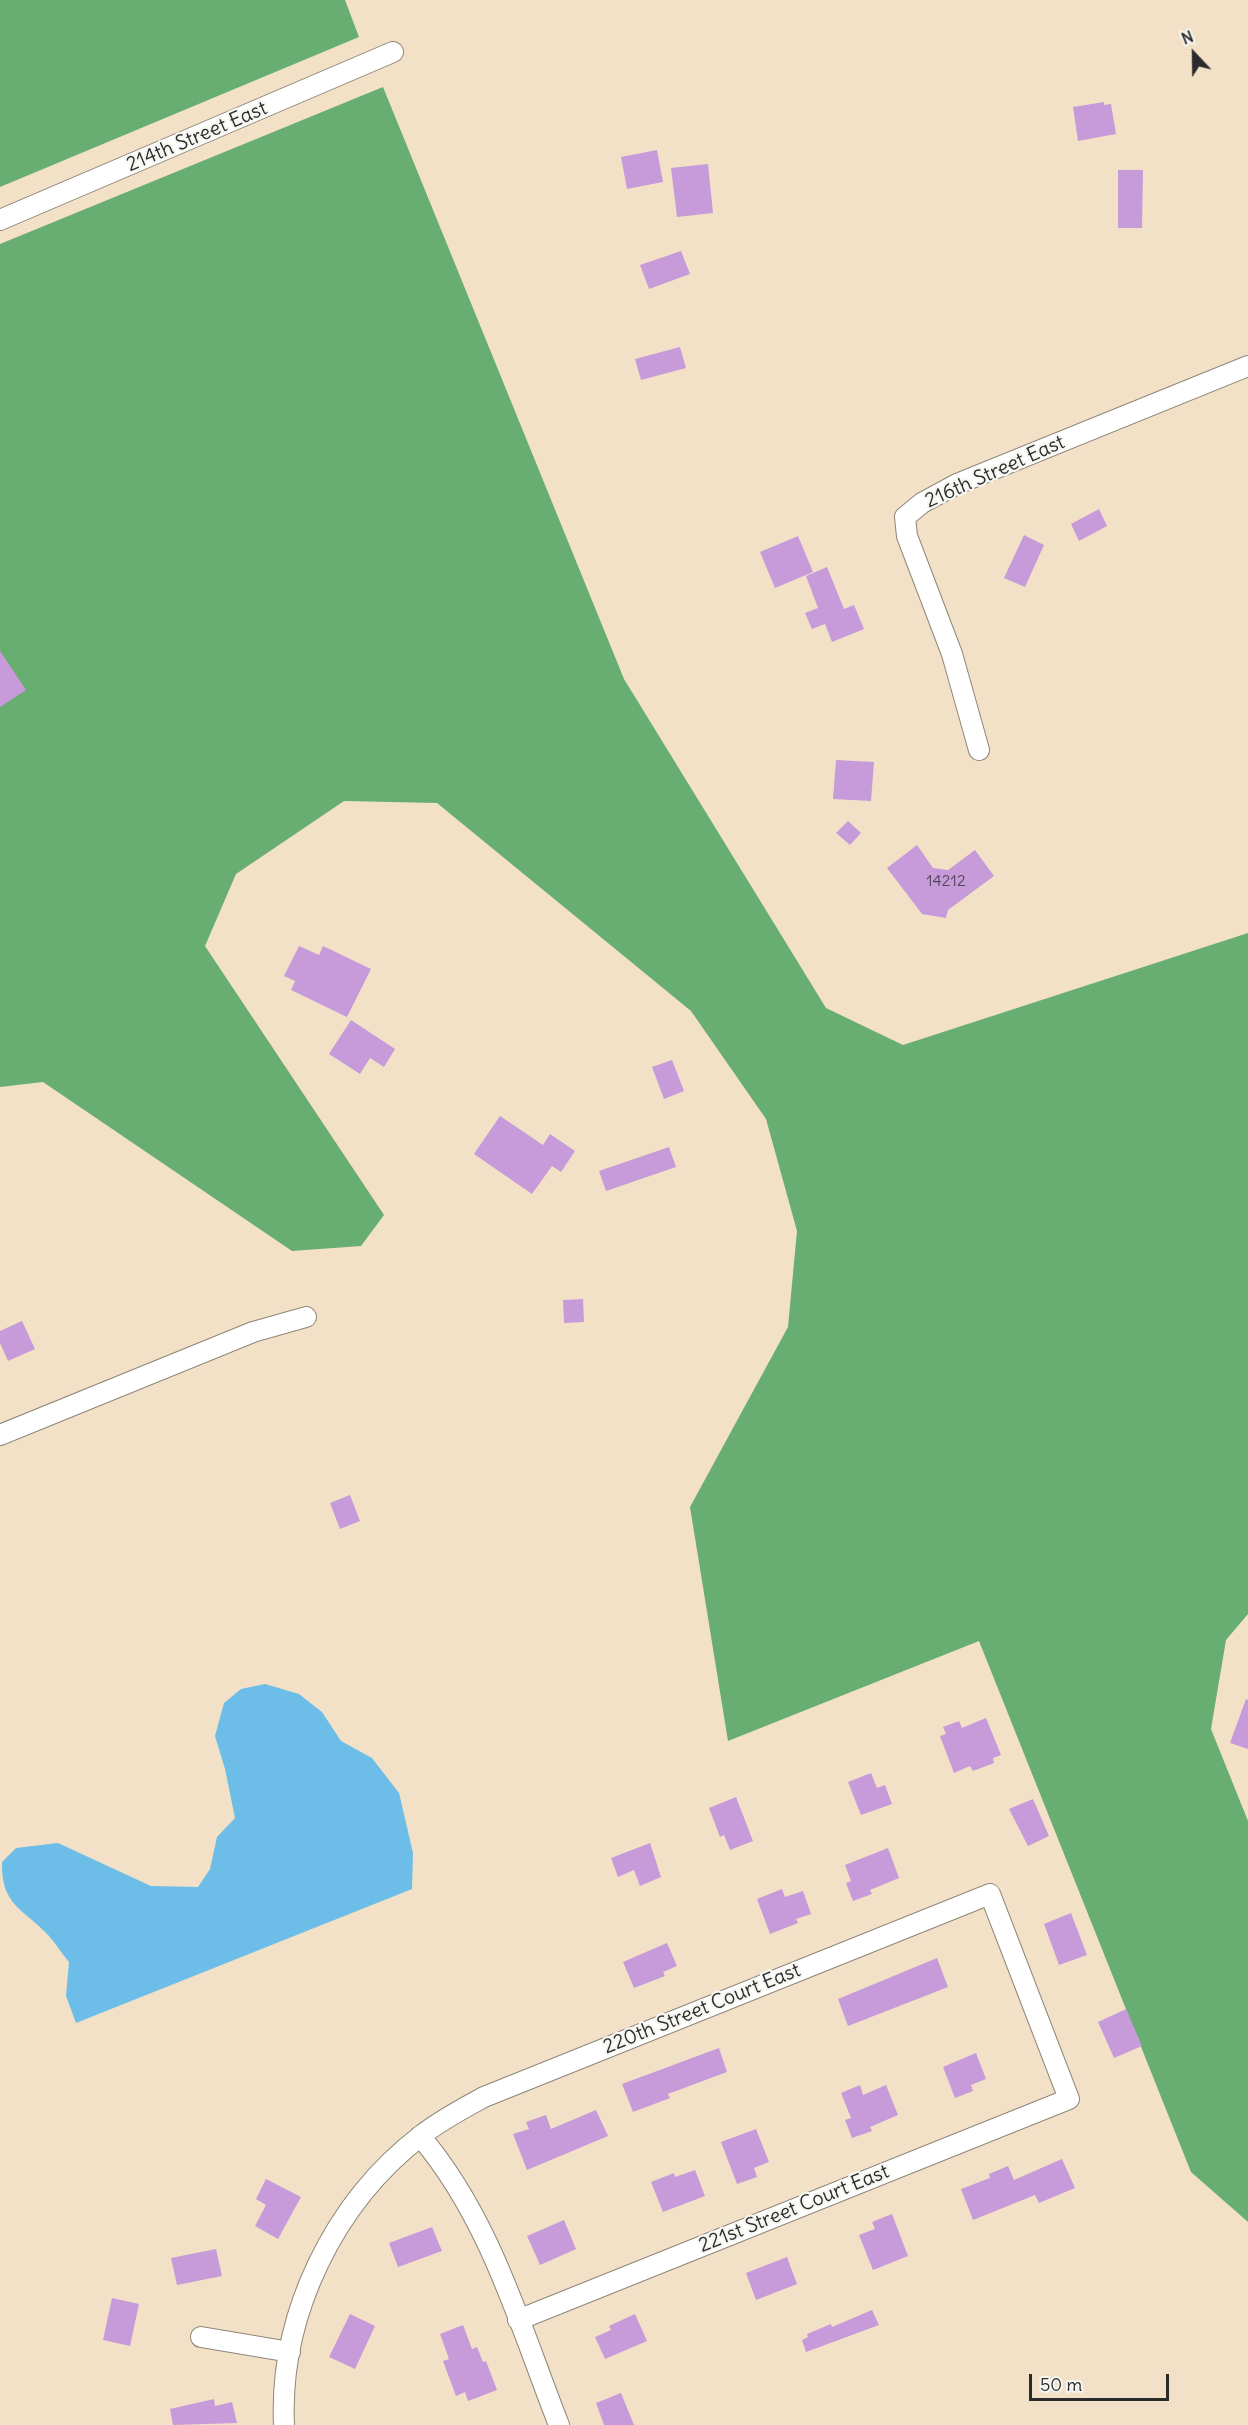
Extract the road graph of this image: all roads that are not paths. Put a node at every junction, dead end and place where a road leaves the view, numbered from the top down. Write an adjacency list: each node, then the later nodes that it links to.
1 (393, 52): 2 (street, 214th Street East)
2 (0, 220)
3 (1248, 366): 4 (street, 216th Street East)
4 (979, 750)
5 (306, 1317): 6 (street)
6 (0, 1435)
7 (1069, 2099): 8 (street, 220th Street Court East); 9 (street, 221st Street Court East)
8 (420, 2136): 9 (street); 11 (street, 220th Street Court East)
9 (518, 2320): 13 (street)
10 (201, 2337): 11 (street)
11 (290, 2352): 12 (street, 220th Street Court East)
12 (284, 2425)
13 (559, 2425)

